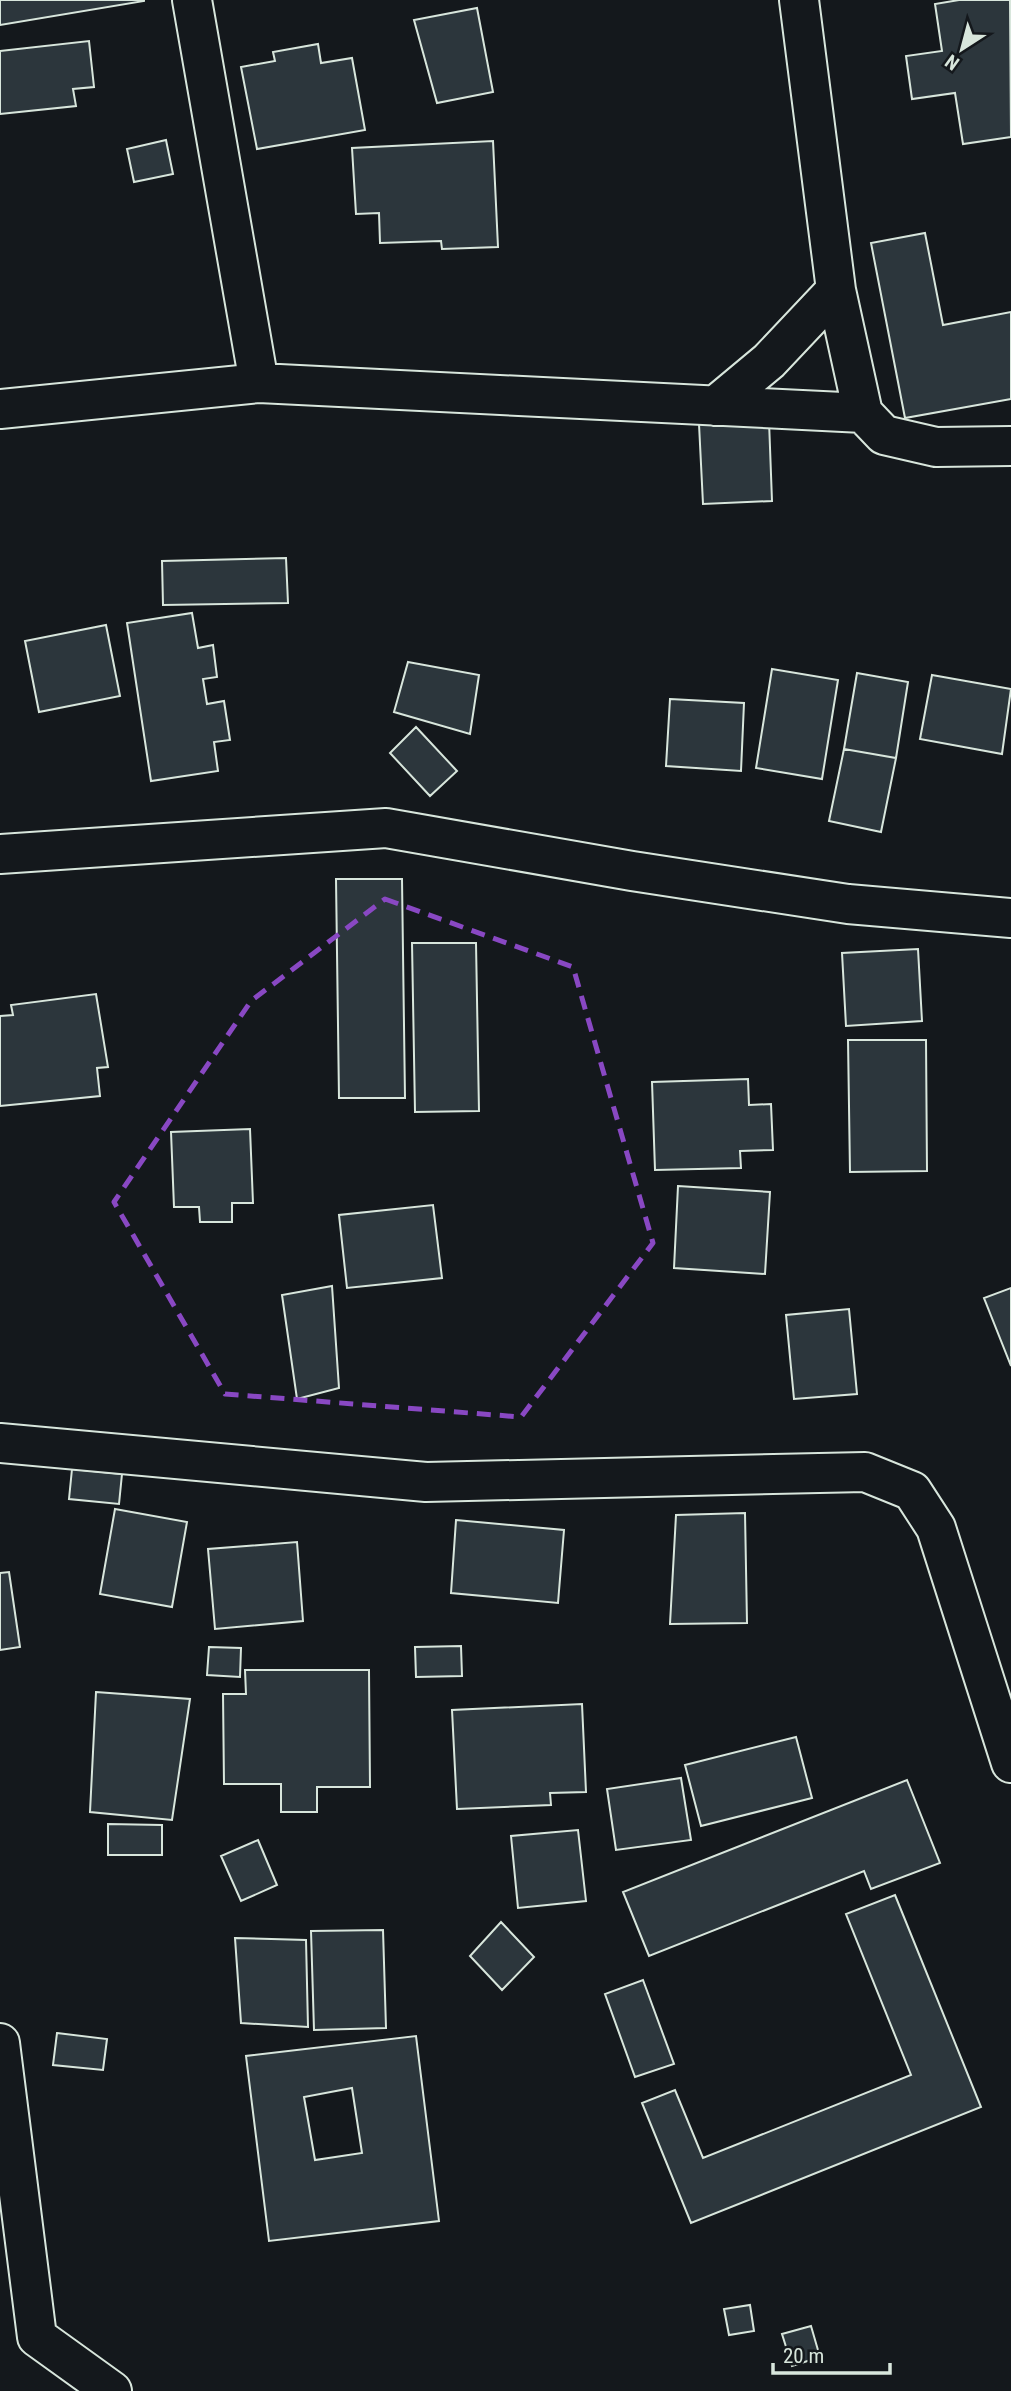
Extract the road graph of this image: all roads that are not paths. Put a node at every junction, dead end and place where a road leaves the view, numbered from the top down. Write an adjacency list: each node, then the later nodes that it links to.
1 (192, 0): 4 (street)
2 (799, 0): 3 (street)
3 (836, 290): 5 (street); 7 (street)
4 (259, 383): 5 (street); 6 (street)
5 (715, 406): 7 (street)
6 (0, 409)
7 (863, 414): 8 (street)
8 (1011, 446)
9 (0, 855): 10 (street)
10 (1011, 918)
11 (0, 1443): 12 (street)
12 (1011, 1763)
13 (0, 2043): 14 (street)
14 (111, 2391)

